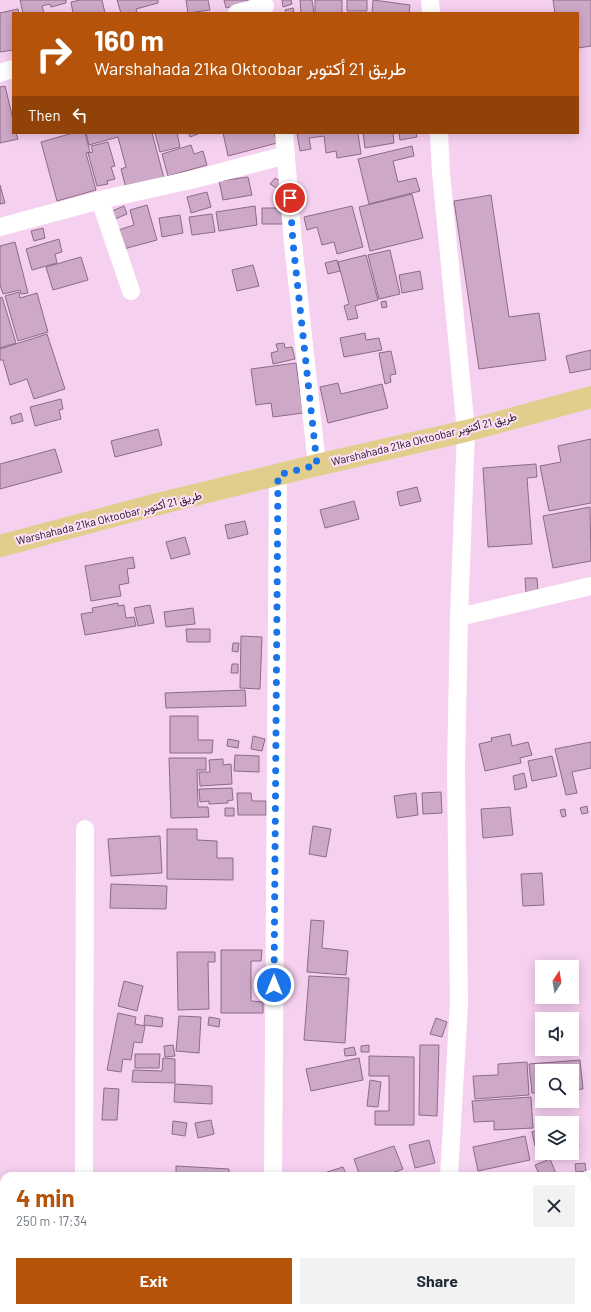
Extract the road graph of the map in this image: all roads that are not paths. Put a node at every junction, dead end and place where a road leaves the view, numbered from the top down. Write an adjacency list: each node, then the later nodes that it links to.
1 (430, 0): 4 (street)
2 (265, 6): 3 (street)
3 (241, 12)
4 (431, 12)
5 (12, 69): 6 (street)
6 (0, 72)
7 (284, 134): 9 (street)
8 (439, 134): 14 (street)
9 (286, 155): 10 (street); 15 (street)
10 (100, 200): 11 (street); 12 (street)
11 (0, 227)
12 (131, 291)
13 (591, 397): 14 (main road, Warshahada 21ka Oktoobar طريق 21 أكتوبر)
14 (466, 431): 15 (main road, Warshahada 21ka Oktoobar طريق 21 أكتوبر); 19 (street)
15 (317, 465): 16 (main road, Warshahada 21ka Oktoobar طريق 21 أكتوبر)
16 (278, 475): 17 (main road, Warshahada 21ka Oktoobar طريق 21 أكتوبر); 22 (street)
17 (0, 546)
18 (591, 586): 19 (street)
19 (459, 617): 23 (street)
20 (85, 829): 21 (street)
21 (84, 1172)
22 (273, 1172)
23 (449, 1172)

